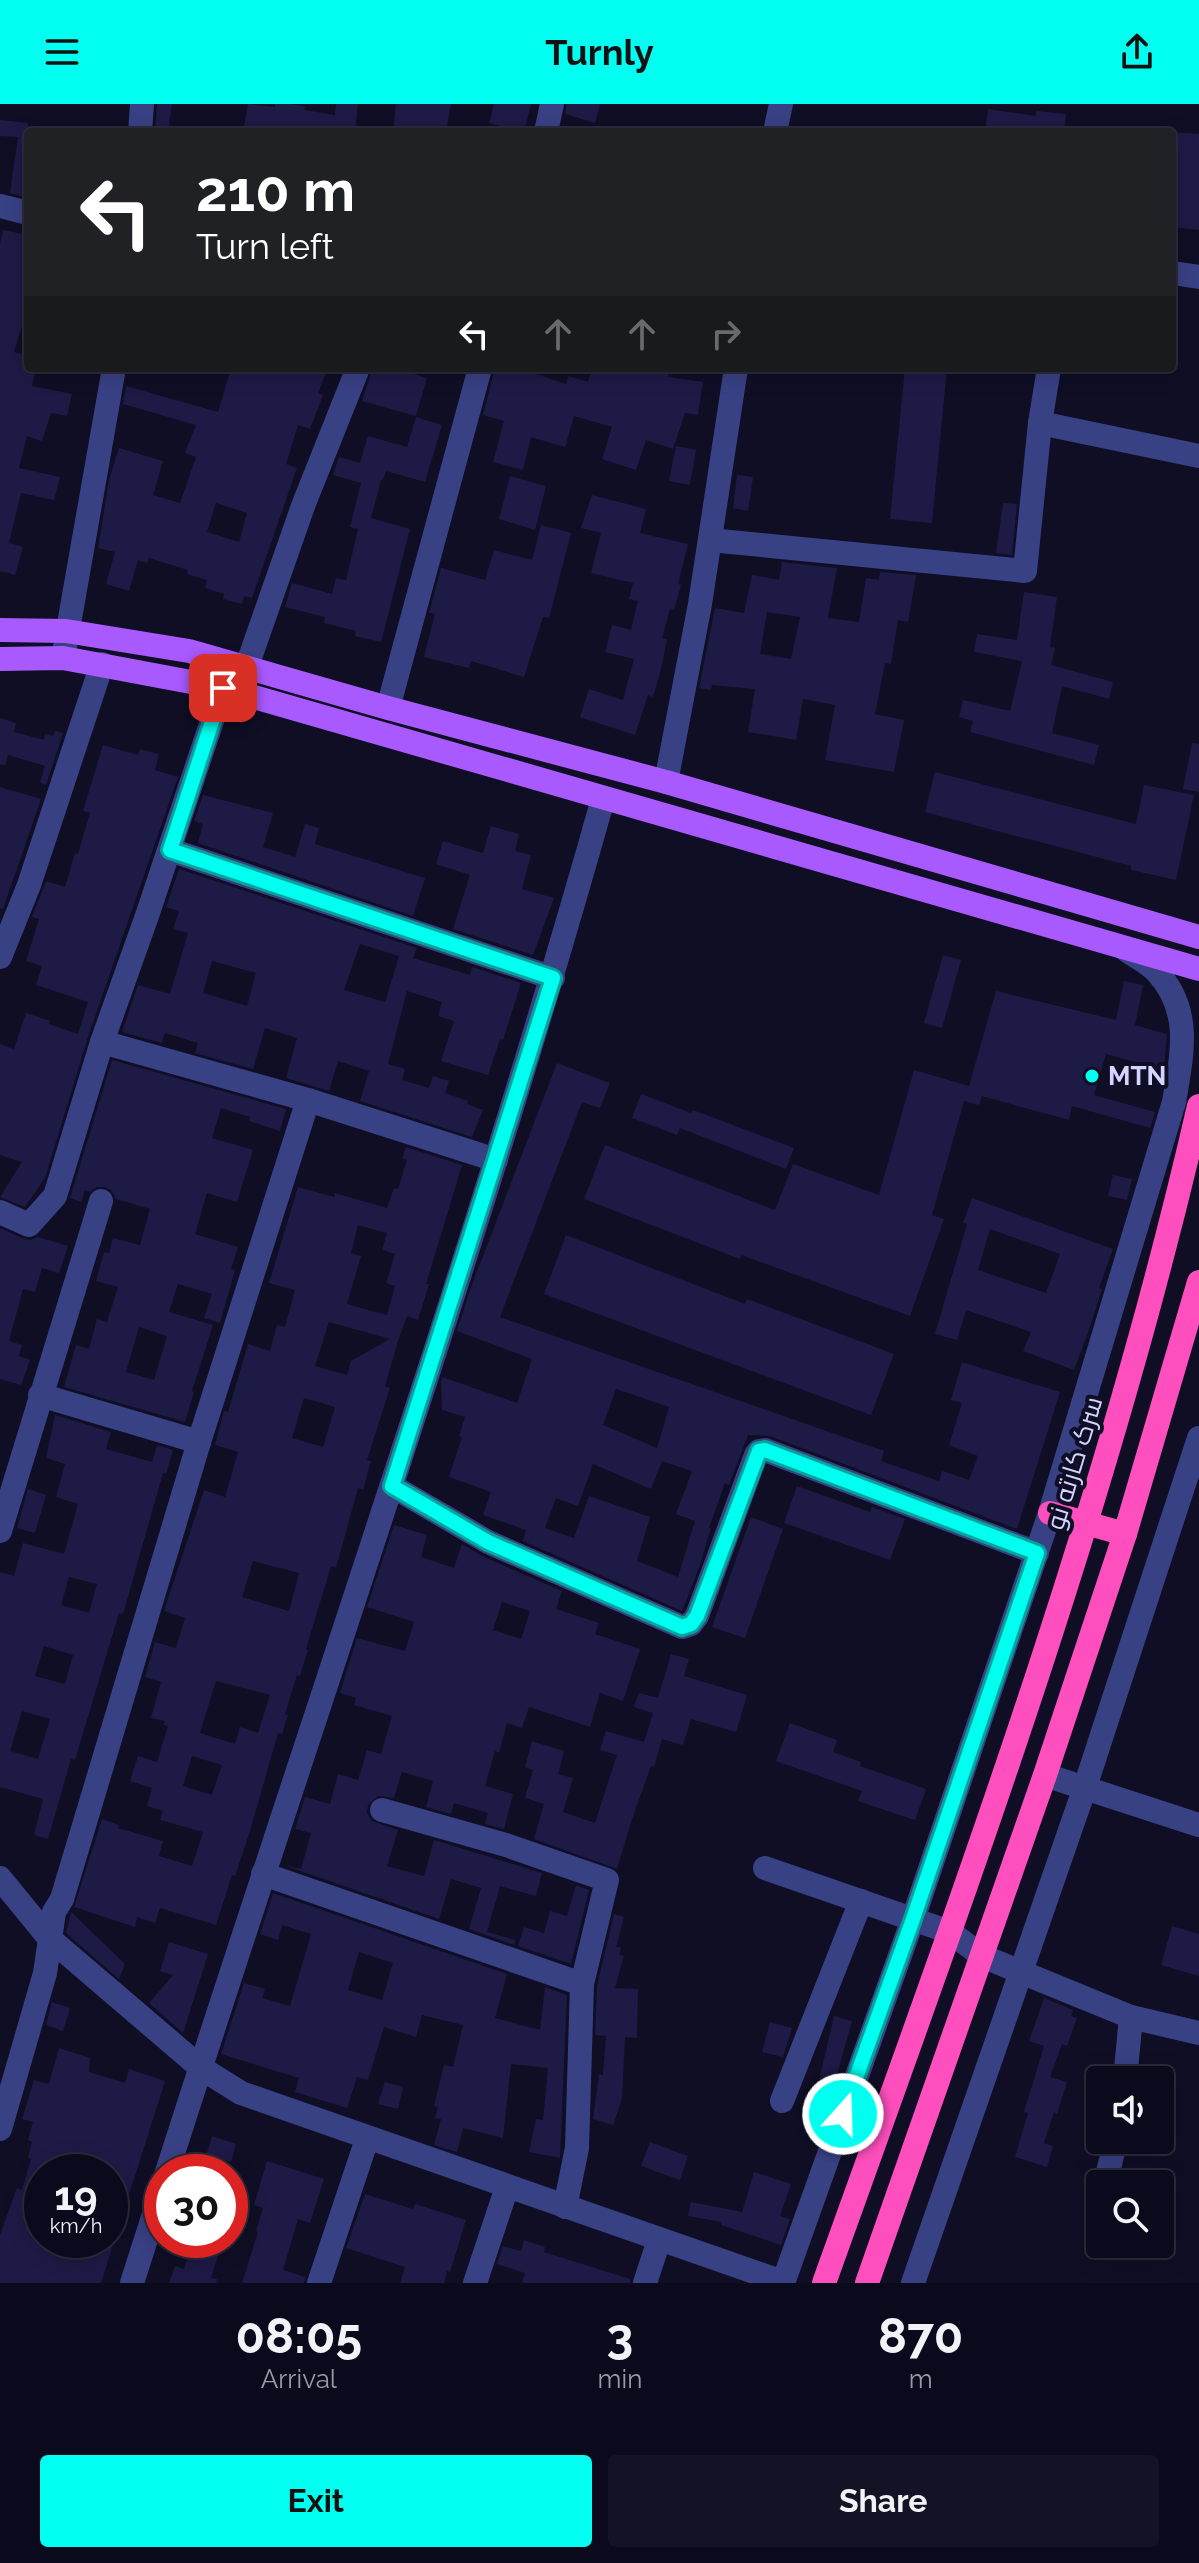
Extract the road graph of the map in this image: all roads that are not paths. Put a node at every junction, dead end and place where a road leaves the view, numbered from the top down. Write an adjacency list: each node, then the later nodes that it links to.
1 (142, 104): 4 (street)
2 (552, 104): 5 (street)
3 (781, 104): 6 (street)
4 (140, 128)
5 (547, 128)
6 (776, 128)
7 (1, 210): 8 (street)
8 (24, 213)
9 (1176, 274): 10 (street)
10 (1199, 277)
11 (113, 372): 20 (street)
12 (356, 372): 24 (street)
13 (479, 372): 26 (street)
14 (735, 372): 18 (street)
15 (1048, 372): 16 (street)
16 (1040, 423): 17 (street); 18 (street)
17 (1199, 456)
18 (710, 540): 27 (street)
19 (0, 630): 20 (main road)
20 (66, 631): 21 (street); 24 (main road)
21 (63, 658): 22 (main road); 23 (main road)
22 (0, 659)
23 (102, 664): 25 (main road); 33 (street)
24 (247, 666): 26 (main road)
25 (223, 688): 28 (main road); 29 (street)
26 (388, 708): 27 (main road)
27 (666, 782): 30 (main road)
28 (603, 799): 32 (main road); 35 (street)
29 (170, 850): 35 (street); 36 (street)
30 (1128, 918): 31 (main road); 32 (main road)
31 (1199, 937)
32 (1120, 946): 34 (main road); 49 (street)
33 (0, 957)
34 (1199, 969)
35 (553, 978): 39 (street)
36 (102, 1042): 37 (street); 41 (street)
37 (308, 1100): 39 (street); 47 (street)
38 (1199, 1106): 43 (highway, سرک کارته نو)
39 (496, 1160): 48 (street)
40 (101, 1201): 45 (street)
41 (0, 1212)
42 (1199, 1282): 44 (highway)
43 (1145, 1324): 44 (highway); 50 (highway, سرک کارته نو)
44 (1183, 1336): 52 (highway)
45 (40, 1395): 47 (street); 51 (street)
46 (1199, 1438): 55 (street)
47 (199, 1442): 64 (street)
48 (392, 1486): 53 (street); 59 (street)
49 (1050, 1513): 50 (highway); 53 (street)
50 (1086, 1523): 52 (highway); 63 (highway, سرک کارته نو)
51 (0, 1531)
52 (1125, 1534): 54 (highway)
53 (1037, 1553): 62 (street)
54 (1045, 1775): 55 (street); 65 (highway)
55 (1084, 1790): 57 (street); 66 (street)
56 (382, 1810): 67 (street)
57 (1199, 1825)
58 (765, 1868): 61 (street)
59 (263, 1874): 67 (street); 71 (street)
60 (0, 1878): 64 (street)
61 (861, 1901): 62 (street); 72 (street)
62 (913, 1919): 63 (street); 80 (street)
63 (950, 1932): 65 (street); 85 (highway, سرک کارته نو)
64 (49, 1938): 71 (street); 73 (street)
65 (982, 1956): 66 (street); 86 (highway)
66 (1022, 1973): 68 (street); 87 (street)
67 (582, 1984): 77 (street)
68 (1131, 2017): 69 (street); 70 (street)
69 (1199, 2033)
70 (1126, 2066)
71 (201, 2068): 74 (street); 75 (street)
72 (782, 2101)
73 (0, 2129)
74 (367, 2139): 76 (street); 82 (street)
75 (173, 2154)
76 (507, 2187): 77 (street); 83 (street)
77 (565, 2207): 78 (street)
78 (659, 2240): 80 (street); 84 (street)
79 (144, 2245): 81 (street)
80 (783, 2282)
81 (132, 2283)
82 (319, 2283)
83 (475, 2283)
84 (645, 2283)
85 (824, 2283)
86 (867, 2283)
87 (913, 2283)

